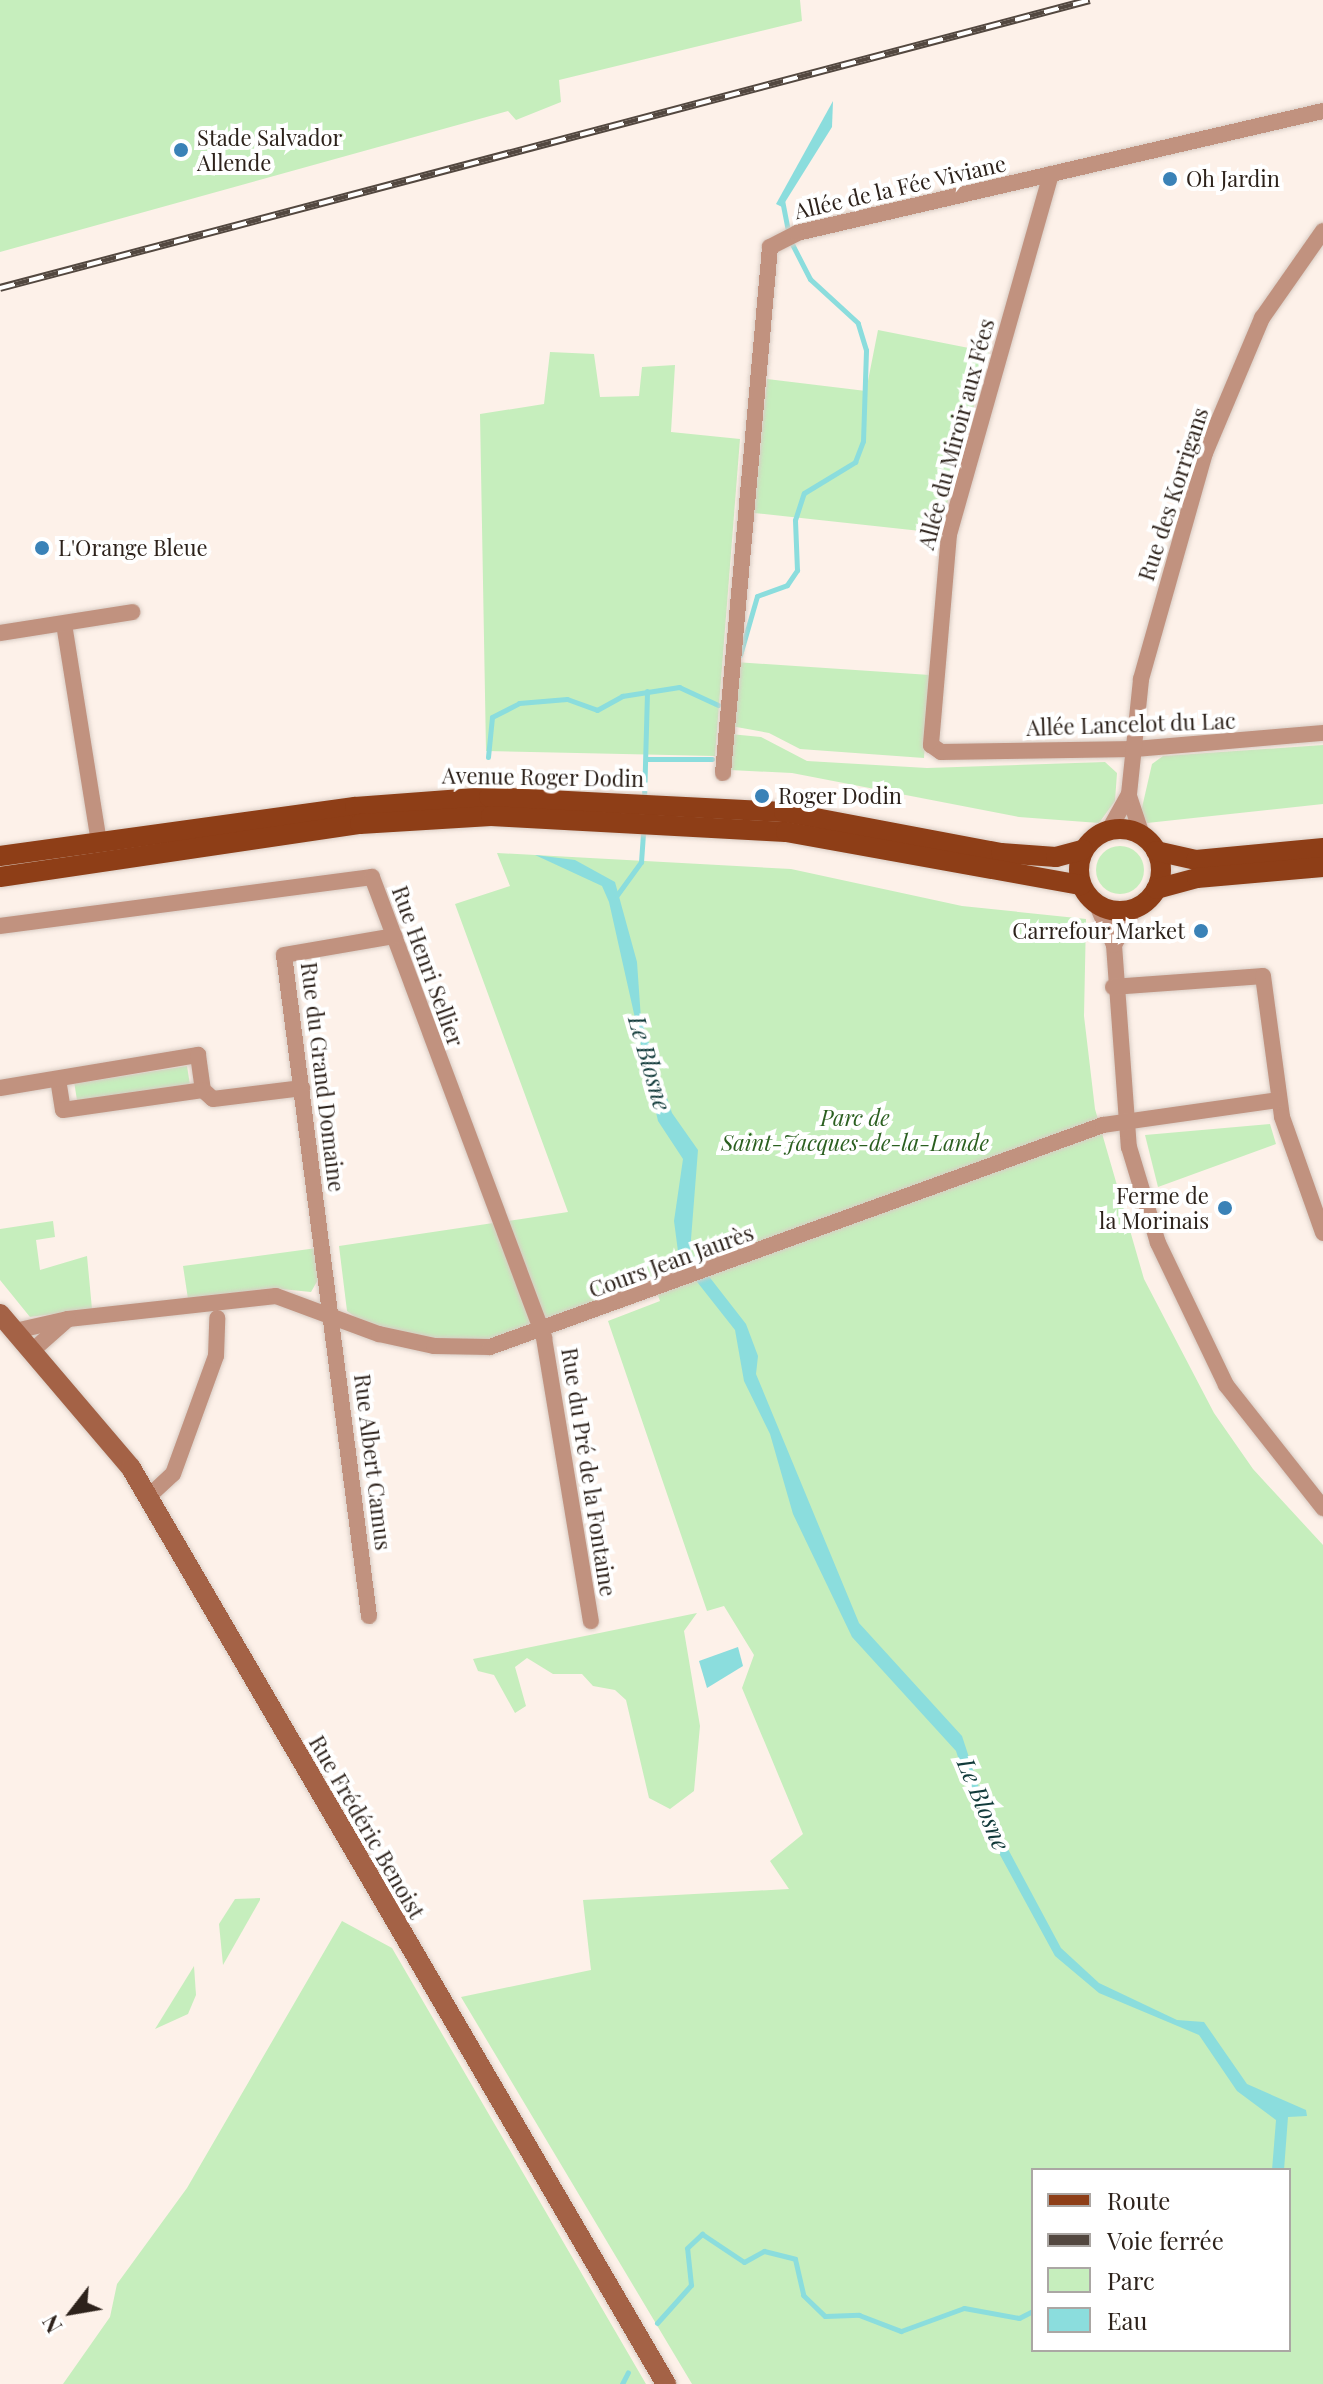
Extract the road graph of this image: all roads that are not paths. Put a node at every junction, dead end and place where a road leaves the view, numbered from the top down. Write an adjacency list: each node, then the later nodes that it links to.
1 (1323, 111): 2 (street, Allée de la Fée Viviane)
2 (1051, 174): 9 (street, Allée du Miroir aux Fées); 10 (street, Allée de la Fée Viviane)
3 (1323, 231): 8 (street, Rue des Korrigans)
4 (132, 612): 5 (street)
5 (64, 624): 6 (street); 16 (street)
6 (0, 633)
7 (1323, 733): 8 (street, Allée Lancelot du Lac)
8 (1135, 749): 9 (street, Allée Lancelot du Lac); 11 (street, Rue des Korrigans)
9 (941, 752)
10 (723, 773)
11 (1129, 794): 14 (street, Rue des Korrigans); 15 (street, Rue des Korrigans)
12 (570, 810): 13 (main road, Avenue Roger Dodin); 16 (main road, Avenue Roger Dodin); 22 (main road, Avenue Roger Dodin)
13 (698, 816): 18 (main road, Avenue Roger Dodin); 23 (main road, Avenue Roger Dodin)
14 (1109, 830): 15 (main road); 18 (main road)
15 (1142, 835): 19 (main road)
16 (99, 843): 20 (main road, Avenue Roger Dodin)
17 (1323, 848): 19 (main road)
18 (1083, 850): 23 (main road)
19 (1156, 851): 24 (main road)
20 (0, 856)
21 (1323, 867): 24 (main road)
22 (0, 877)
23 (1081, 885): 25 (main road)
24 (1156, 889): 26 (main road)
25 (1097, 905): 26 (main road); 29 (street)
26 (1134, 909): 29 (street)
27 (0, 926): 28 (street, Rue Henri Sellier)
28 (394, 936): 33 (street, Rue du Grand Domaine); 43 (street, Rue Henri Sellier)
29 (1114, 945): 30 (street)
30 (1113, 987): 35 (street); 36 (street)
31 (58, 1079): 32 (street); 34 (street); 34 (street)
32 (0, 1088)
33 (302, 1088): 34 (street); 39 (street, Rue du Grand Domaine)
34 (203, 1090)
35 (1278, 1100): 36 (street, Cours Jean Jaurès); 37 (street)
36 (1126, 1118): 43 (street, Cours Jean Jaurès); 45 (street)
37 (1323, 1233)
38 (0, 1314): 42 (main road, Rue Frédéric Benoist)
39 (331, 1314): 41 (street, Cours Jean Jaurès); 43 (street, Cours Jean Jaurès); 48 (street, Rue Albert Camus)
40 (217, 1318): 46 (street)
41 (68, 1319): 42 (street, Cours Jean Jaurès); 44 (street)
42 (15, 1331): 44 (main road, Rue Frédéric Benoist)
43 (542, 1331): 49 (street, Rue du Pré de la Fontaine)
44 (32, 1351): 46 (main road, Rue Frédéric Benoist)
45 (1316, 1491): 47 (street)
46 (147, 1498): 50 (main road, Rue Frédéric Benoist)
47 (1323, 1508)
48 (369, 1616)
49 (591, 1621)
50 (666, 2384)

